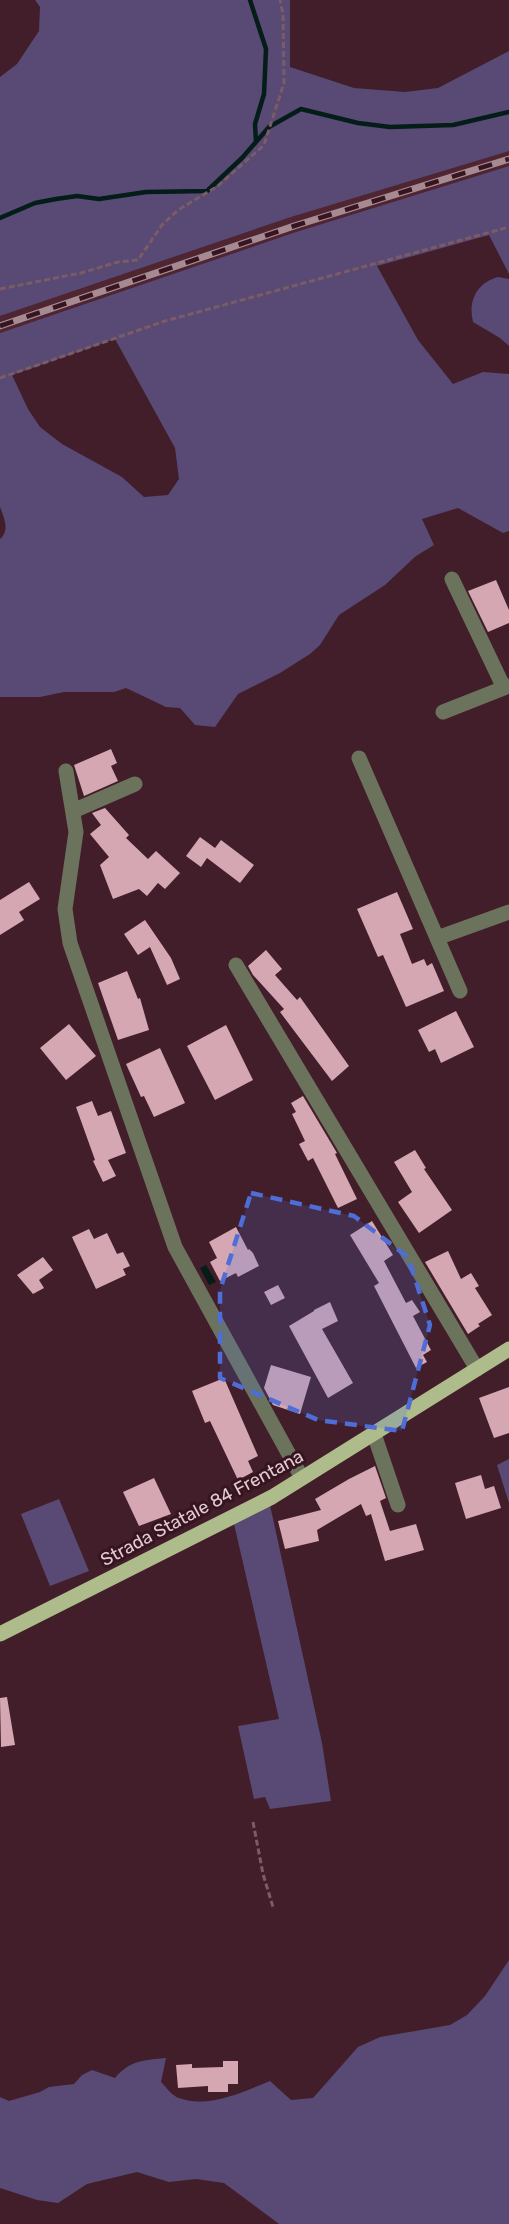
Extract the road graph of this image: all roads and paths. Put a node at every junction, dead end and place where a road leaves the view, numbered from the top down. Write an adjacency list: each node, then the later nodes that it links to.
1 (280, 0): 3 (path)
2 (509, 227): 4 (path)
3 (0, 289)
4 (0, 378)
5 (452, 579): 6 (street)
6 (507, 687): 7 (street)
7 (443, 712)
8 (359, 758): 13 (street)
9 (66, 771): 11 (street)
10 (135, 784): 11 (street)
11 (73, 811): 19 (street)
12 (509, 912): 13 (street)
13 (437, 938): 15 (street)
14 (236, 965): 17 (street)
15 (460, 991)
16 (509, 1348): 17 (main road, Strada Statale 84 Frentana)
17 (477, 1369): 18 (main road, Strada Statale 84 Frentana)
18 (374, 1434): 19 (main road, Strada Statale 84 Frentana); 20 (street)
19 (302, 1478): 21 (main road, Strada Statale 84 Frentana)
20 (398, 1504)
21 (0, 1634)
22 (253, 1822): 23 (path)
23 (273, 1907)

